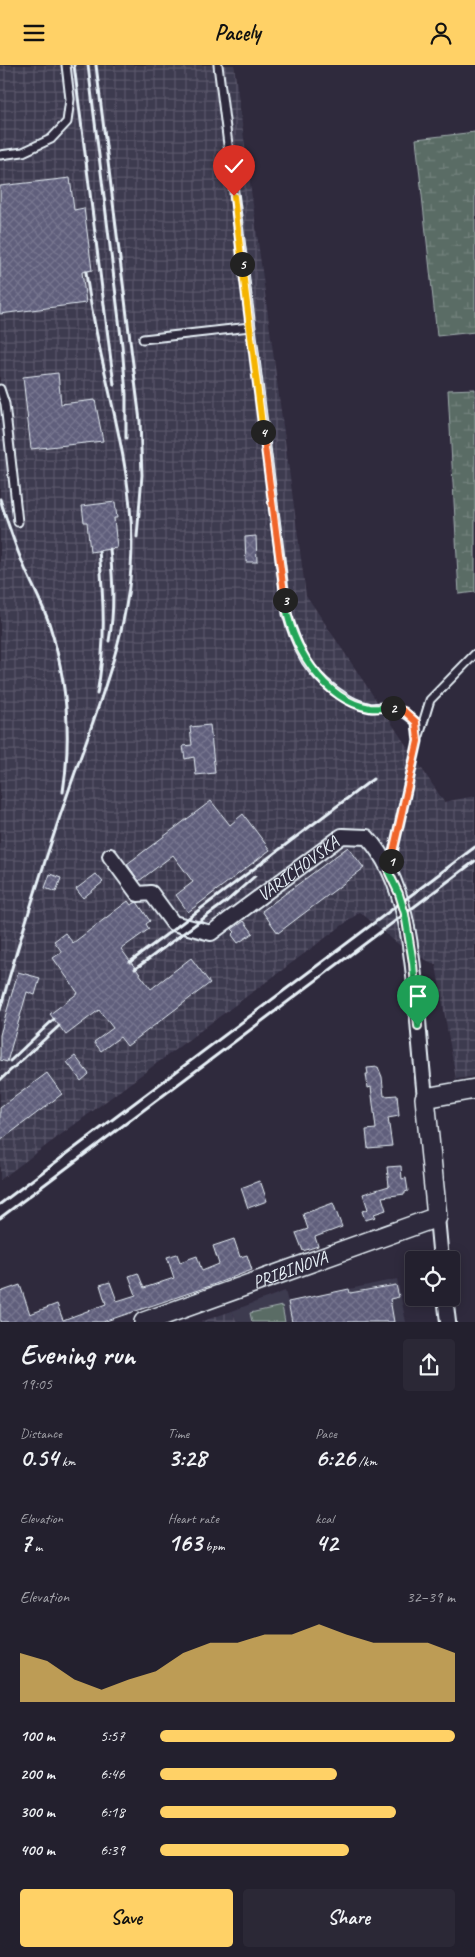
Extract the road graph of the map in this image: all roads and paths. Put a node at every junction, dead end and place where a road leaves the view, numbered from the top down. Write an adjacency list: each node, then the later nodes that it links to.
1 (66, 65): 3 (lane)
2 (218, 65): 4 (lane)
3 (0, 155)
4 (250, 327): 5 (lane); 9 (lane)
5 (143, 339)
6 (0, 389): 7 (lane)
7 (18, 522)
8 (475, 654): 9 (lane)
9 (418, 741): 11 (lane)
10 (110, 856): 11 (street, VARICHOVSKÁ)
11 (389, 873): 13 (street, VARICHOVSKÁ)
12 (475, 1089): 13 (street)
13 (425, 1098): 14 (street, VARICHOVSKÁ)
14 (437, 1217): 15 (street, VARICHOVSKÁ); 17 (street, PRIBINOVA)
15 (441, 1251)
16 (446, 1306): 18 (street)
17 (144, 1322)
18 (448, 1322)

